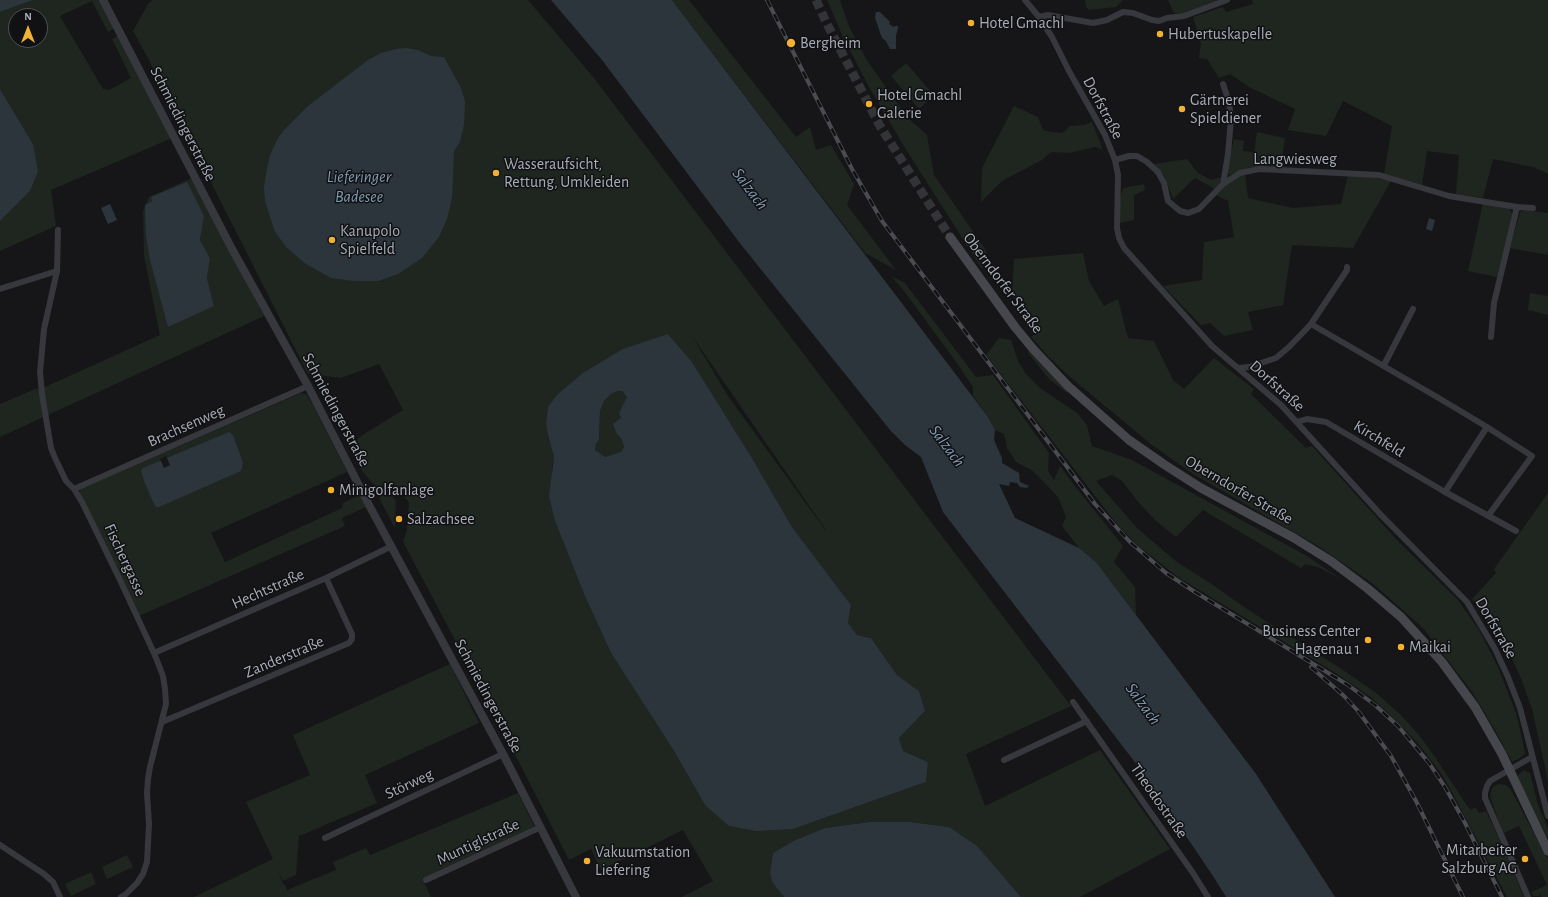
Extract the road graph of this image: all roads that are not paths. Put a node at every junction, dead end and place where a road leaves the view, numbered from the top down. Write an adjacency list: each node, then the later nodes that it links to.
1 (104, 0): 20 (street, Schmiedingerstraße)
2 (1025, 0): 4 (street, Dorfstraße)
3 (1227, 0): 4 (street)
4 (1039, 17): 6 (street, Dorfstraße)
5 (1223, 84): 7 (street)
6 (1115, 160): 7 (street, Langwiesweg); 19 (street, Dorfstraße)
7 (1223, 184): 8 (street, Langwiesweg)
8 (1517, 207): 9 (street, Langwiesweg); 17 (street)
9 (1533, 208)
10 (58, 230): 13 (street, Fischergasse)
11 (950, 237): 36 (main road, Oberndorfer Straße)
12 (1347, 267): 16 (street)
13 (57, 271): 14 (street); 23 (street, Fischergasse)
14 (0, 289)
15 (1413, 309): 18 (street)
16 (1311, 324): 18 (street); 19 (street)
17 (1491, 337)
18 (1384, 366): 22 (street)
19 (1238, 368): 21 (street, Dorfstraße)
20 (308, 386): 23 (street, Brachsenweg); 27 (street, Schmiedingerstraße)
21 (1297, 422): 24 (street, Kirchfeld); 34 (street, Dorfstraße)
22 (1487, 427): 24 (street); 25 (street)
23 (74, 489): 29 (street, Fischergasse)
24 (1445, 492): 25 (street, Kirchfeld)
25 (1488, 516): 26 (street, Kirchfeld)
26 (1516, 531)
27 (392, 546): 28 (street, Hechtstraße); 33 (street, Schmiedingerstraße)
28 (326, 578): 29 (street, Hechtstraße); 32 (street, Zanderstraße)
29 (154, 653): 32 (street, Fischergasse)
30 (1073, 702): 31 (street, Theodostraße)
31 (1088, 721): 35 (street); 46 (street, Theodostraße)
32 (162, 722): 44 (street, Fischergasse)
33 (503, 754): 38 (street, Schmiedingerstraße); 39 (street, Störweg)
34 (1532, 757): 36 (street); 37 (street)
35 (1004, 760)
36 (1509, 770): 41 (main road, Oberndorfer Straße); 47 (street)
37 (1548, 816)
38 (541, 827): 42 (street, Muntiglstraße); 45 (street, Schmiedingerstraße)
39 (325, 838)
40 (0, 845): 43 (street)
41 (1548, 851)
42 (426, 880)
43 (60, 897)
44 (121, 897)
45 (576, 897)
46 (1208, 897)
47 (1528, 897)

